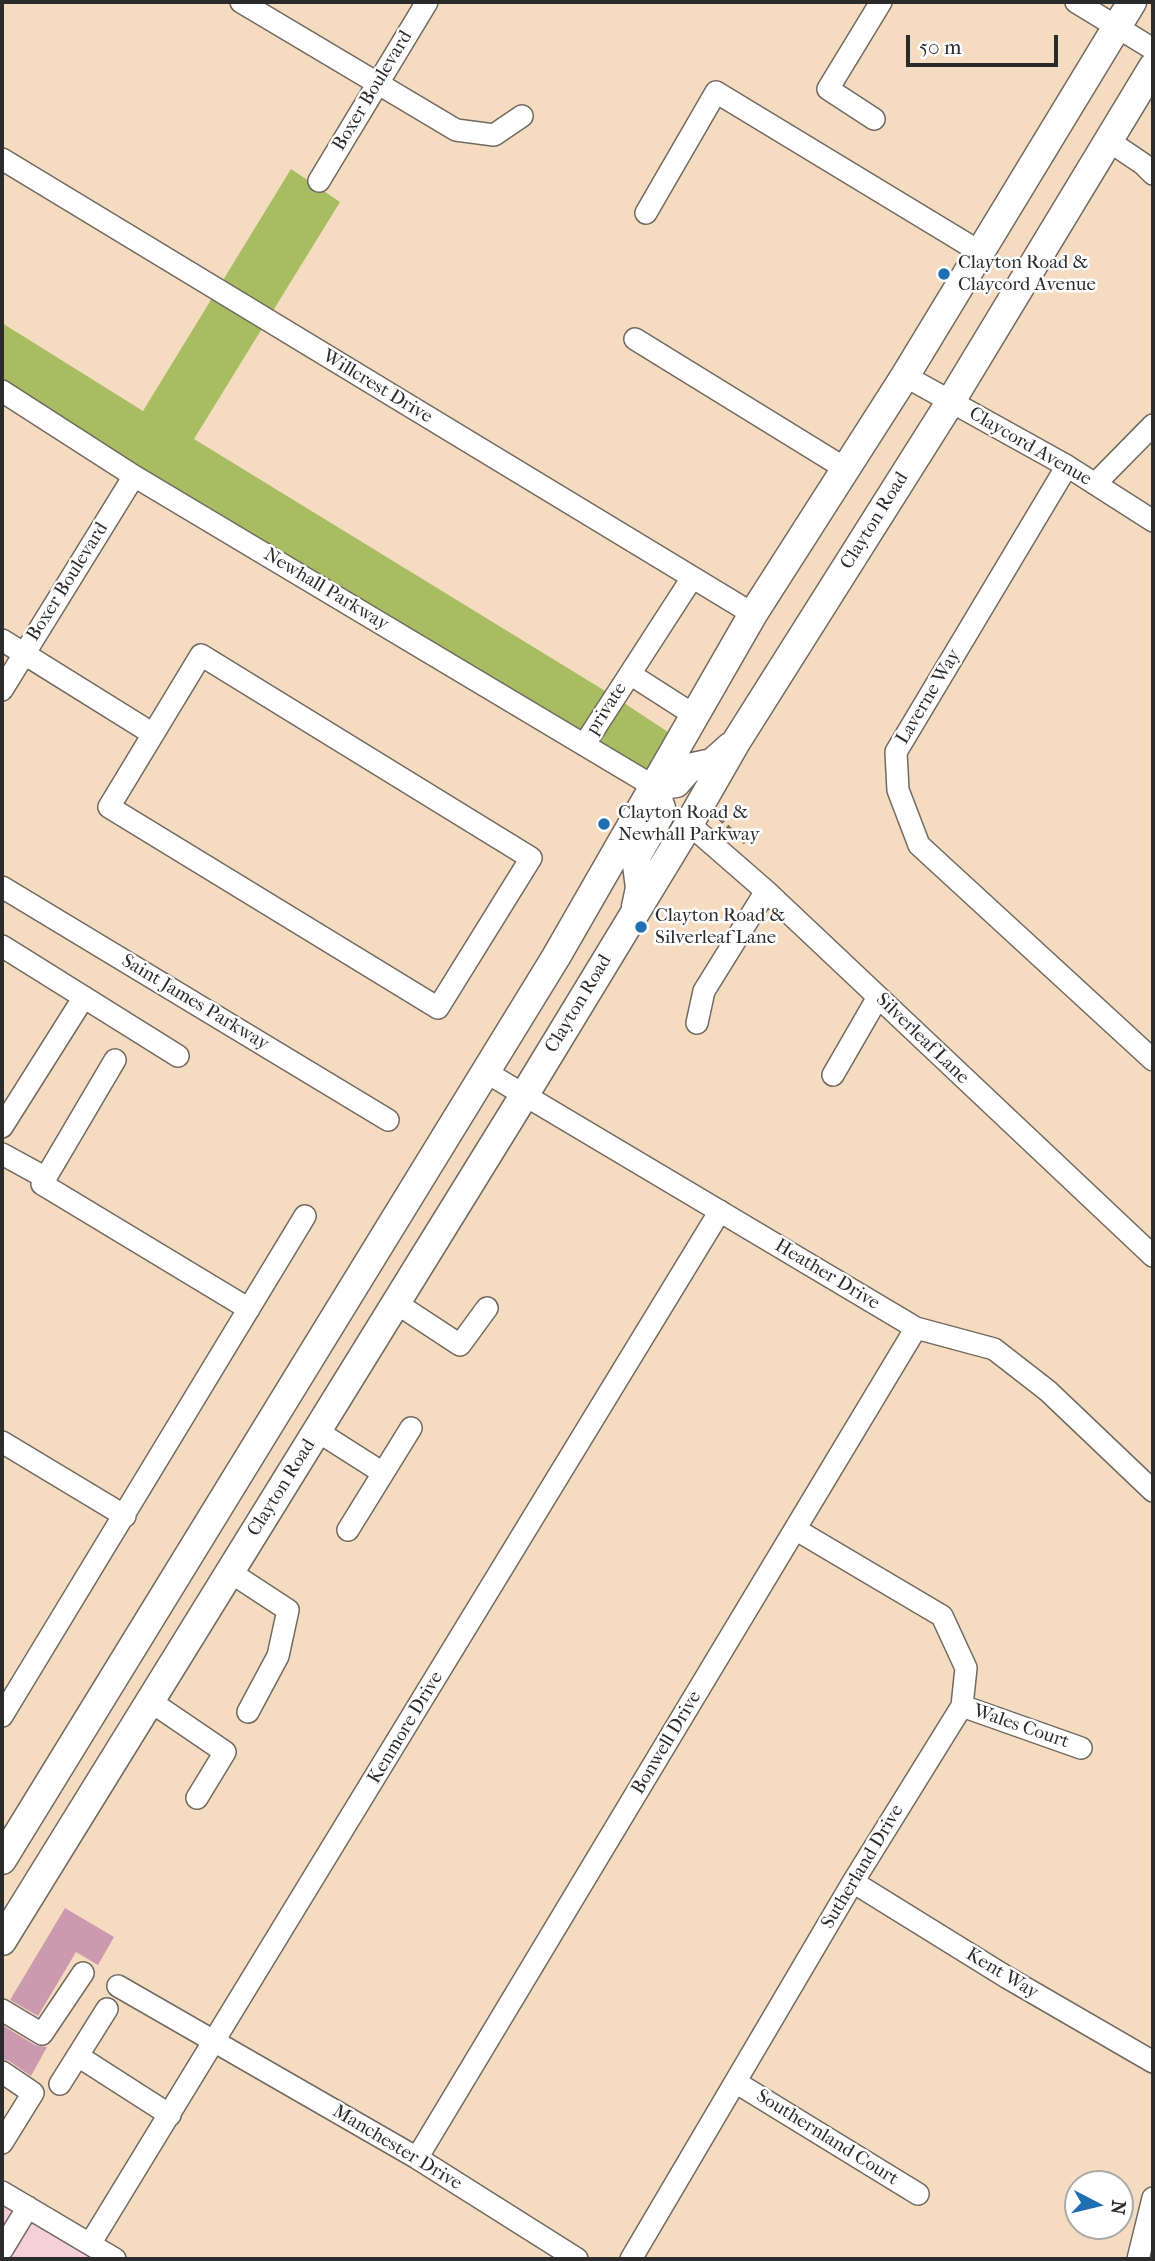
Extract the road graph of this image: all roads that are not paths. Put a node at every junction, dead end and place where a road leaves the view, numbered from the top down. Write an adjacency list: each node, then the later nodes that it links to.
1 (242, 2): 9 (street)
2 (428, 2): 9 (street, Boxer Boulevard)
3 (881, 2): 11 (street)
4 (1076, 2): 6 (street)
5 (1132, 2): 6 (main road)
6 (1116, 27): 7 (street); 17 (main road)
7 (1153, 49)
8 (1153, 66): 12 (main road, Clayton Road)
9 (378, 84): 10 (street); 15 (street, Boxer Boulevard)
10 (522, 116)
11 (874, 119)
12 (1109, 141): 14 (street); 21 (main road, Clayton Road)
13 (2, 159): 28 (street, Willcrest Drive)
14 (1153, 174)
15 (319, 181)
16 (646, 213): 17 (street)
17 (980, 252): 19 (main road)
18 (635, 339): 24 (street)
19 (905, 376): 21 (street, Claycord Avenue); 24 (main road)
20 (2, 391): 25 (street, Newhall Parkway)
21 (950, 401): 23 (street, Claycord Avenue); 36 (main road, Clayton Road)
22 (1153, 425): 26 (street)
23 (1067, 466): 26 (street, Claycord Avenue); 49 (street, Laverne Way)
24 (846, 469): 29 (main road)
25 (134, 476): 31 (street, Boxer Boulevard); 37 (street, Newhall Parkway)
26 (1096, 484): 27 (street, Claycord Avenue)
27 (1153, 521)
28 (692, 578): 29 (street, Willcrest Drive); 32 (street, private)
29 (753, 614): 34 (main road)
30 (2, 640): 31 (street)
31 (24, 653): 33 (street, Boxer Boulevard); 35 (street)
32 (630, 674): 34 (street); 37 (street, private)
33 (2, 690)
34 (694, 715): 38 (main road)
35 (153, 734): 35 (street)
36 (736, 741): 38 (main road); 39 (main road, Clayton Road)
37 (584, 745): 38 (street, Newhall Parkway)
38 (653, 786): 42 (main road); 50 (main road)
39 (690, 824): 41 (street, Silverleaf Lane); 42 (main road, Clayton Road)
40 (2, 887): 53 (street, Saint James Parkway)
41 (766, 891): 45 (street, Silverleaf Lane); 46 (street)
42 (635, 911): 52 (main road, Clayton Road)
43 (2, 946): 44 (street)
44 (84, 997): 47 (street); 54 (street)
45 (878, 997): 51 (street); 59 (street, Silverleaf Lane)
46 (697, 1023)
47 (178, 1056)
48 (116, 1060): 56 (street)
49 (1153, 1060)
50 (484, 1071): 52 (street, Heather Drive); 79 (main road)
51 (833, 1075)
52 (525, 1094): 57 (street, Heather Drive); 60 (main road, Clayton Road)
53 (388, 1120)
54 (2, 1127)
55 (2, 1154): 56 (street)
56 (46, 1178): 62 (street)
57 (720, 1211): 63 (street, Heather Drive); 86 (street, Kenmore Drive)
58 (305, 1216): 62 (street)
59 (1153, 1256)
60 (396, 1303): 61 (street); 65 (main road, Clayton Road)
61 (487, 1308)
62 (249, 1309): 69 (street)
63 (916, 1328): 68 (street, Heather Drive); 70 (street, Bonwell Drive)
64 (411, 1428): 67 (street)
65 (317, 1431): 67 (street); 72 (main road, Clayton Road)
66 (2, 1441): 69 (street)
67 (383, 1473): 71 (street)
68 (1153, 1491)
69 (125, 1516): 76 (street)
70 (795, 1529): 74 (street, Sutherland Drive); 94 (street, Bonwell Drive)
71 (348, 1530)
72 (230, 1572): 73 (main road, Clayton Road); 75 (street)
73 (150, 1701): 78 (street); 81 (main road, Clayton Road)
74 (962, 1706): 77 (street, Wales Court); 80 (street, Sutherland Drive)
75 (248, 1712)
76 (2, 1716)
77 (1081, 1748)
78 (197, 1798)
79 (2, 1860)
80 (853, 1882): 88 (street, Kent Way); 90 (street, Sutherland Drive)
81 (2, 1941)
82 (83, 1973): 85 (street)
83 (118, 1986): 86 (street, Manchester Drive)
84 (107, 2009): 87 (street)
85 (2, 2010)
86 (215, 2042): 92 (street, Kenmore Drive); 94 (street, Manchester Drive)
87 (78, 2056): 91 (street); 92 (street)
88 (1153, 2062)
89 (2, 2072): 93 (street)
90 (737, 2083): 96 (street, Southernland Court); 103 (street, Sutherland Drive)
91 (60, 2084)
92 (170, 2115): 99 (street, Kenmore Drive)
93 (2, 2143)
94 (417, 2158): 102 (street, Manchester Drive)
95 (2, 2192): 98 (street)
96 (918, 2194)
97 (1153, 2198): 104 (street)
98 (28, 2207): 99 (street); 100 (street)
99 (90, 2244): 101 (street)
100 (2, 2250)
101 (115, 2259)
102 (577, 2259)
103 (631, 2259)
104 (1138, 2259)

